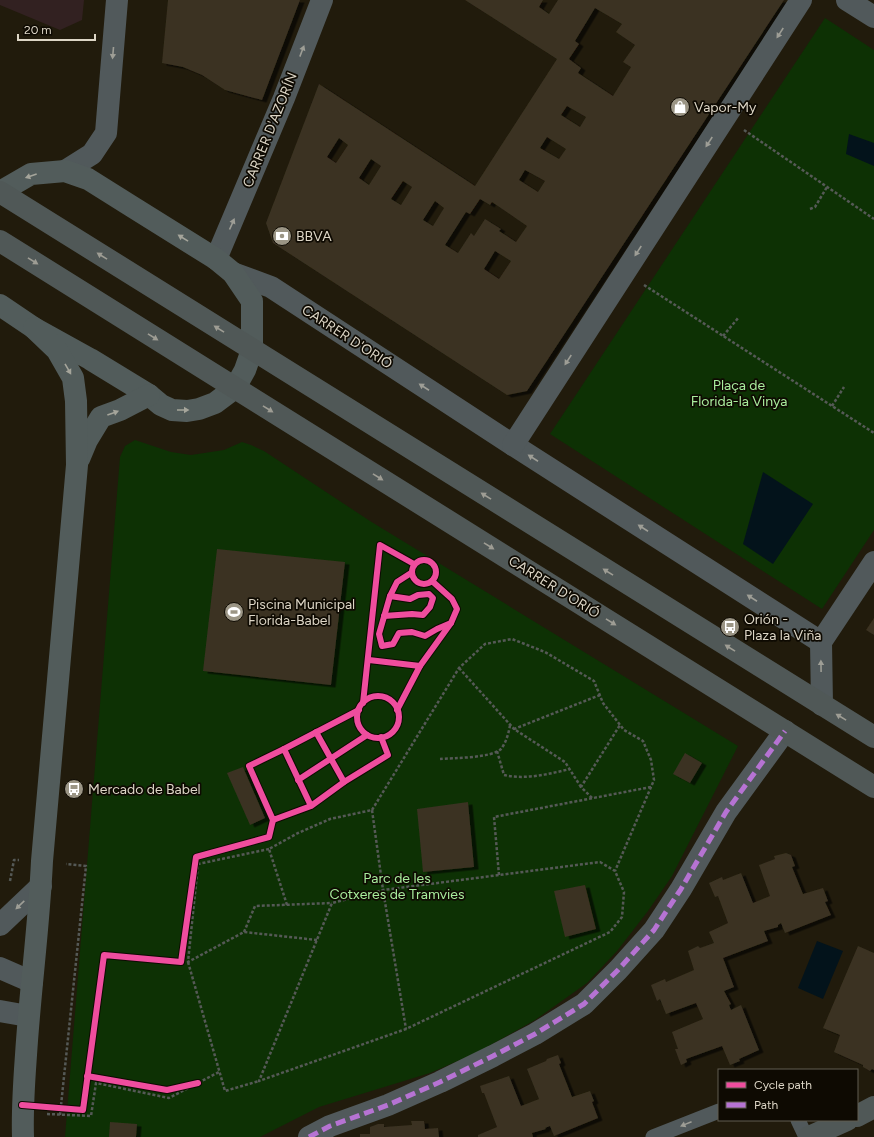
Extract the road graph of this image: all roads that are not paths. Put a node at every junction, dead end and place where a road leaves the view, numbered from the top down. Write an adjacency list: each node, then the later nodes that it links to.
1 (117, 0): 6 (street, one-way to 6)
2 (322, 0): 9 (street, CARRER D'AZORÍN, one-way to 2)
3 (801, 0): 16 (street, one-way to 16)
4 (847, 0): 5 (street)
5 (874, 17)
6 (65, 171): 7 (street, CARRER D'ORIÓ, one-way to 7); 9 (street, CARRER D'ORIÓ, one-way to 6)
7 (0, 192): 13 (main road, CARRER D'ORIÓ, one-way to 7)
8 (0, 241): 14 (main road, CARRER D'ORIÓ, one-way to 14)
9 (216, 259): 10 (street, CARRER D'ORIÓ)
10 (234, 273): 13 (street, CARRER D'ORIÓ); 16 (street, CARRER D'ORIÓ, one-way to 10)
11 (0, 305): 12 (street, CARRER D'ORIÓ)
12 (34, 328): 15 (street, CARRER D'ORIÓ); 17 (street, one-way to 17)
13 (252, 350): 14 (street, CARRER D'ORIÓ); 20 (main road, CARRER D'ORIÓ, one-way to 13)
14 (235, 388): 15 (street, CARRER D'ORIÓ, one-way to 14); 21 (main road, CARRER D'ORIÓ, one-way to 21)
15 (149, 395): 17 (street, one-way to 15)
16 (513, 445): 19 (street, CARRER D'ORIÓ, one-way to 16)
17 (77, 465): 24 (street)
18 (874, 562): 19 (street)
19 (821, 642): 20 (street, one-way to 19)
20 (822, 705): 22 (main road, CARRER D'ORIÓ, one-way to 20)
21 (785, 731): 23 (main road, CARRER D'ORIÓ); 38 (street)
22 (874, 737)
23 (874, 787)
24 (41, 886): 25 (street, one-way to 25); 27 (street)
25 (0, 925)
26 (0, 968): 27 (street)
27 (32, 982): 29 (street)
28 (0, 1011): 29 (street)
29 (28, 1016): 31 (street)
30 (874, 1107): 33 (main road)
31 (22, 1109): 36 (street); 37 (street)
32 (718, 1111): 39 (lane, one-way to 39)
33 (858, 1115)
34 (798, 1121): 40 (lane)
35 (845, 1121): 41 (main road)
36 (14, 1137)
37 (23, 1137)
38 (309, 1137)
39 (653, 1137)
40 (806, 1137)
41 (809, 1137)

